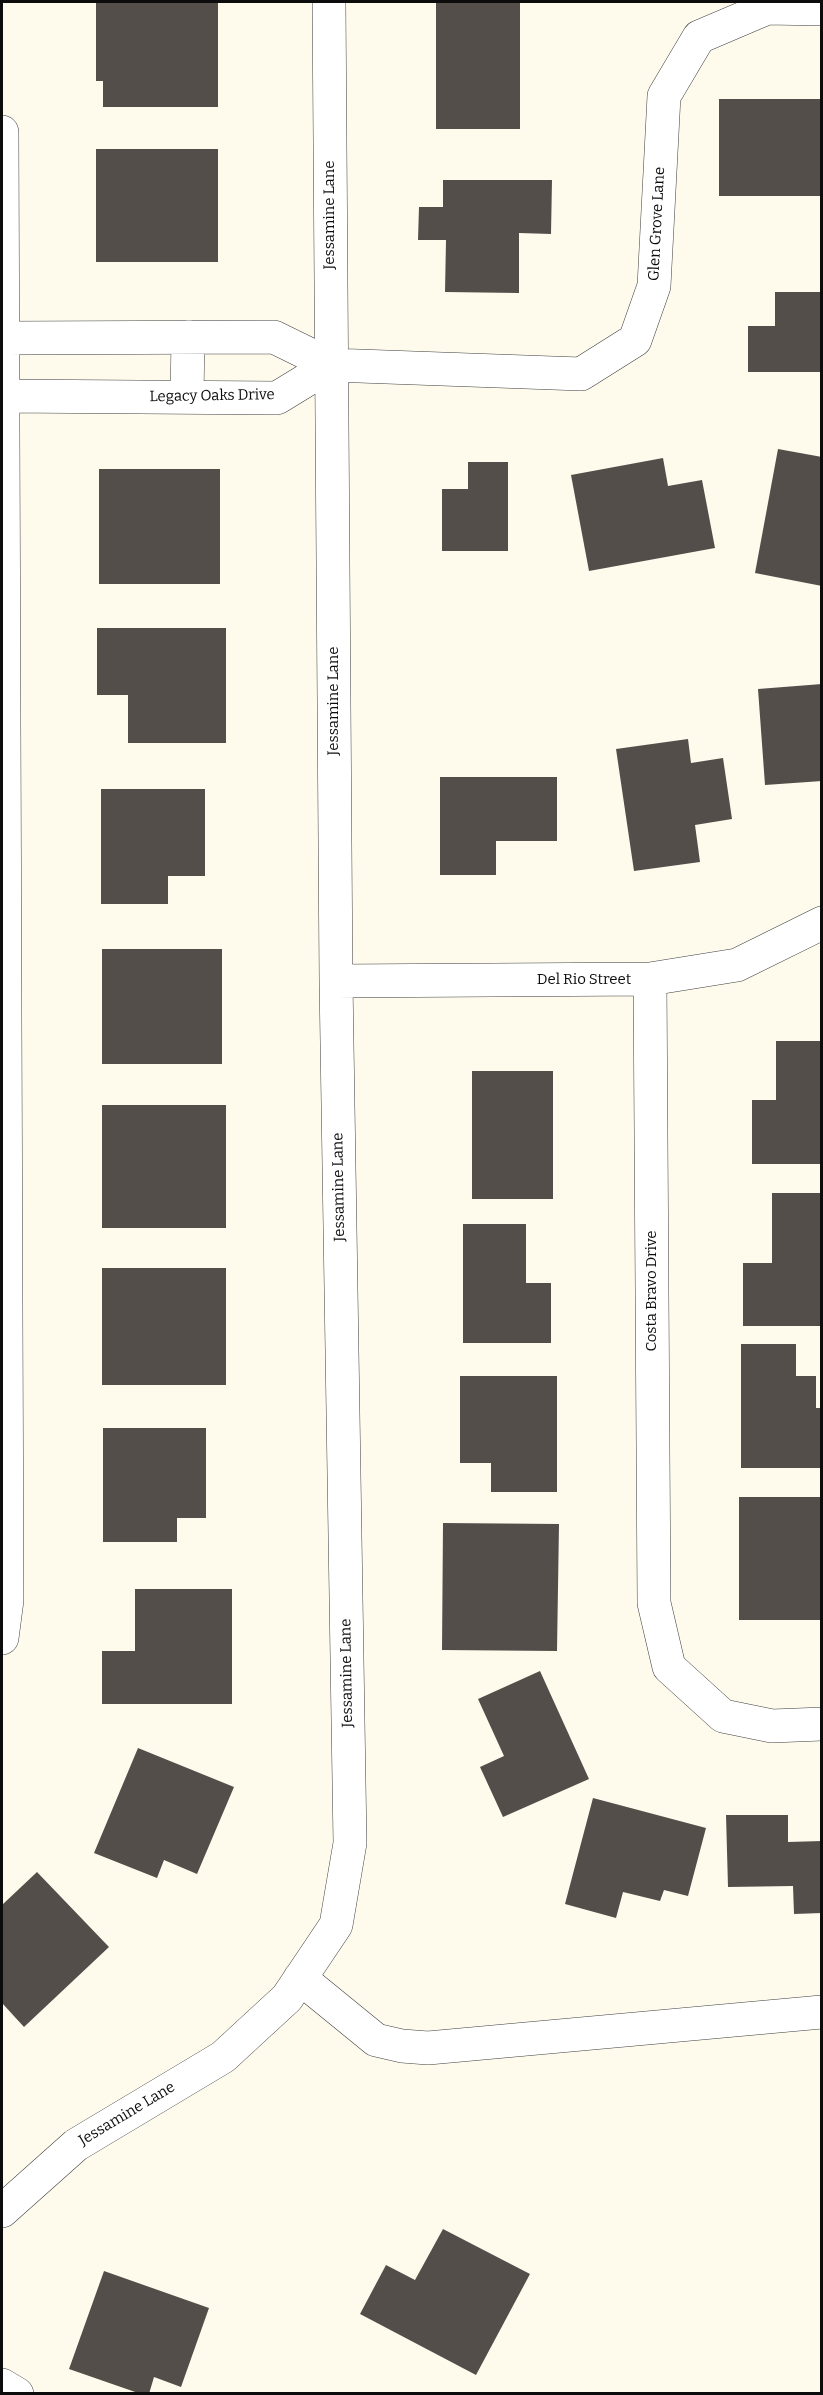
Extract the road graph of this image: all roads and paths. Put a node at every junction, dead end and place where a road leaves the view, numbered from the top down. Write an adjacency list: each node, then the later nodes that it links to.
1 (329, 2): 6 (street, Jessamine Lane)
2 (822, 9): 6 (street, Glen Grove Lane)
3 (2, 132): 4 (street)
4 (3, 338): 5 (street); 7 (street)
5 (188, 338): 6 (street); 8 (street)
6 (331, 365): 8 (street, Legacy Oaks Drive); 11 (street, Jessamine Lane)
7 (3, 396): 8 (street, Legacy Oaks Drive); 12 (street)
8 (187, 397)
9 (822, 923): 10 (street, Del Rio Street)
10 (650, 980): 11 (street, Del Rio Street); 13 (street, Costa Bravo Drive)
11 (336, 981): 14 (street, Jessamine Lane)
12 (2, 1638)
13 (822, 1724)
14 (300, 1978): 15 (street); 16 (street, Jessamine Lane)
15 (822, 2012)
16 (2, 2211)
17 (2, 2385): 18 (street)
18 (17, 2394)

